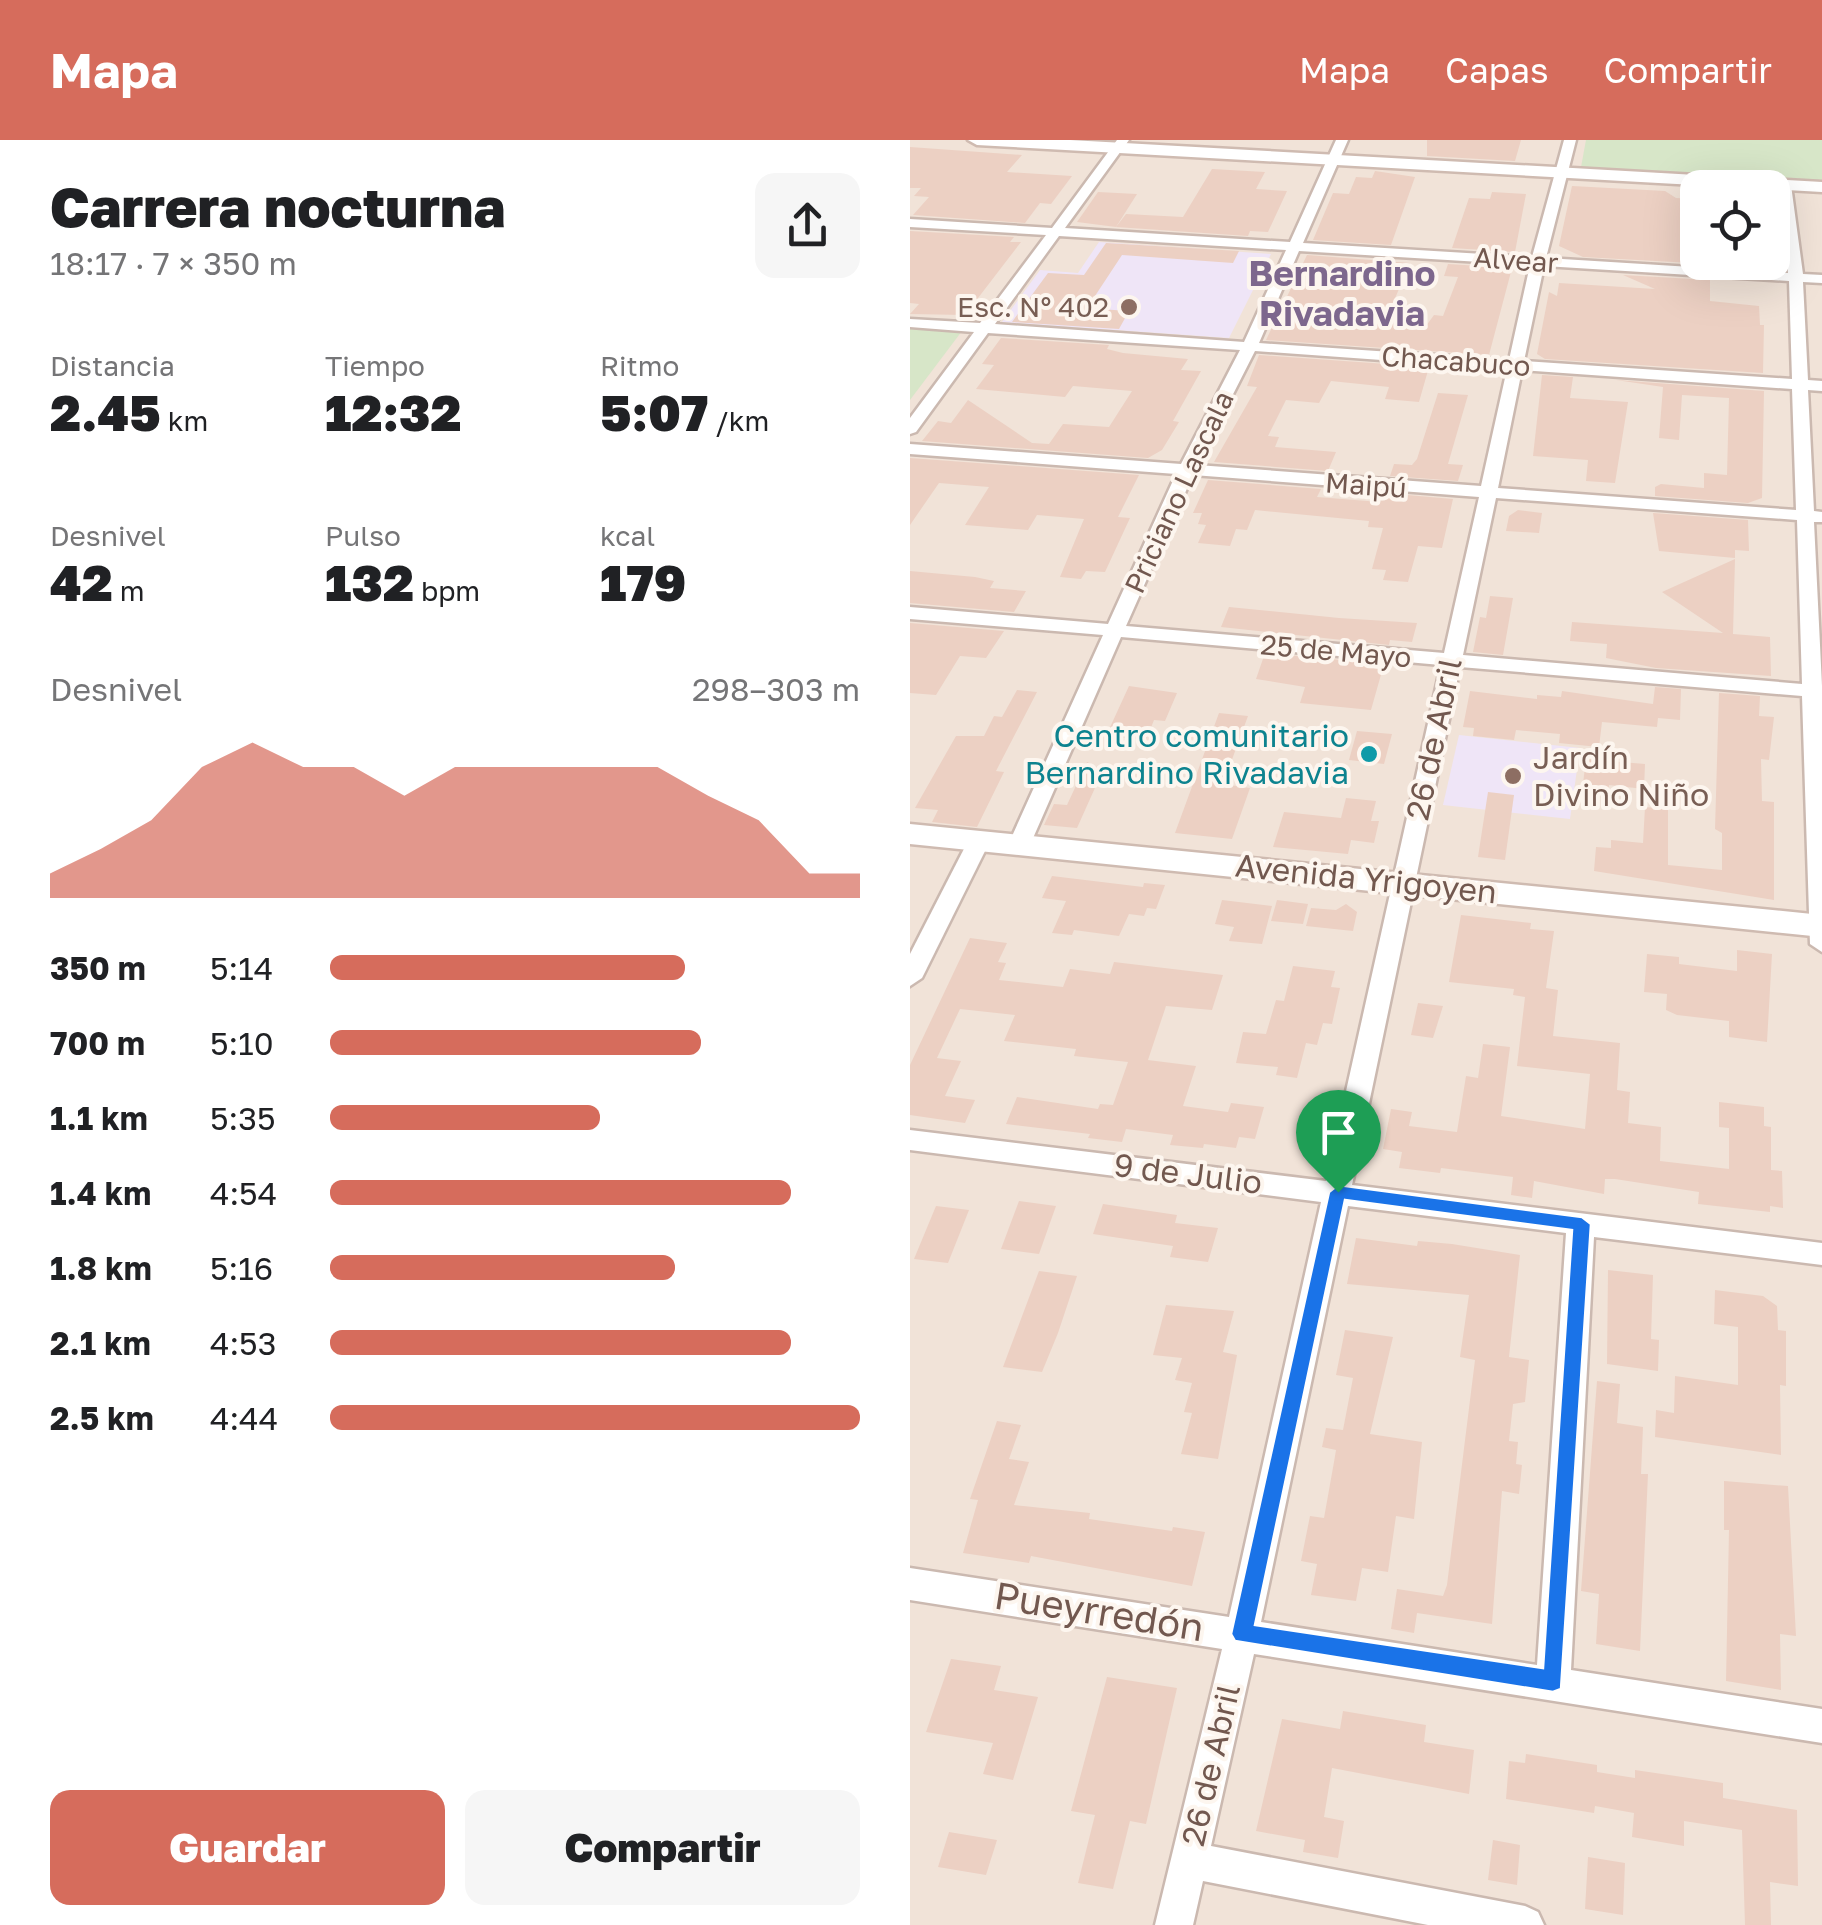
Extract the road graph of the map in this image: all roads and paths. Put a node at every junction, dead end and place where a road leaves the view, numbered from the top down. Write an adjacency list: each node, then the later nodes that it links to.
1 (976, 140): 4 (main road)
2 (1342, 140): 5 (street, Priciano Lascala)
3 (1570, 140): 6 (street, 26 de Abril)
4 (1120, 144): 5 (main road); 12 (street)
5 (1332, 160): 6 (main road); 13 (street, Priciano Lascala)
6 (1560, 172): 7 (main road); 14 (street, 26 de Abril)
7 (1680, 178)
8 (1790, 184): 9 (main road)
9 (1822, 186)
10 (910, 223): 12 (street, Alvear)
11 (1790, 226): 15 (street)
12 (1058, 232): 13 (street, Alvear); 18 (street)
13 (1296, 246): 14 (street, Alvear); 19 (street, Priciano Lascala)
14 (1538, 261): 15 (street, Alvear); 20 (street, 26 de Abril)
15 (1796, 277): 16 (street, Alvear); 21 (street)
16 (1822, 278)
17 (910, 323): 18 (street, Chacabuco)
18 (988, 329): 19 (street, Chacabuco); 23 (street)
19 (1250, 346): 20 (street, Chacabuco); 25 (street, Priciano Lascala)
20 (1516, 365): 21 (street, Chacabuco); 26 (street, 26 de Abril)
21 (1800, 385): 22 (street, Chacabuco); 27 (street)
22 (1822, 386)
23 (910, 429)
24 (910, 450): 25 (street, Maipú)
25 (1186, 471): 26 (street, Maipú); 29 (street, Priciano Lascala)
26 (1490, 494): 27 (street, Maipú); 30 (street, 26 de Abril)
27 (1814, 517): 31 (street)
28 (910, 613): 29 (street, 25 de Mayo)
29 (1113, 631): 30 (street, 25 de Mayo); 34 (street, Priciano Lascala)
30 (1451, 661): 31 (street, 25 de Mayo); 35 (street, 26 de Abril)
31 (1816, 692): 36 (street)
32 (910, 834): 33 (main road, Avenida Yrigoyen)
33 (979, 841): 34 (main road, Avenida Yrigoyen); 38 (street)
34 (1018, 845): 35 (main road, Avenida Yrigoyen)
35 (1402, 882): 36 (main road, Avenida Yrigoyen); 40 (street, 26 de Abril)
36 (1822, 926): 37 (street)
37 (1822, 944)
38 (910, 978)
39 (910, 1140): 40 (street, 9 de Julio)
40 (1338, 1192): 41 (street, 9 de Julio); 44 (street, 26 de Abril)
41 (1582, 1224): 42 (street, 9 de Julio); 45 (street)
42 (1822, 1254)
43 (910, 1584): 44 (street, Pueyrredón)
44 (1242, 1634): 45 (street, Pueyrredón); 47 (street, 26 de Abril)
45 (1553, 1681): 46 (street, Pueyrredón)
46 (1822, 1726)
47 (1189, 1860): 48 (street, 26 de Abril); 49 (street)
48 (1174, 1925)
49 (1525, 1925)

